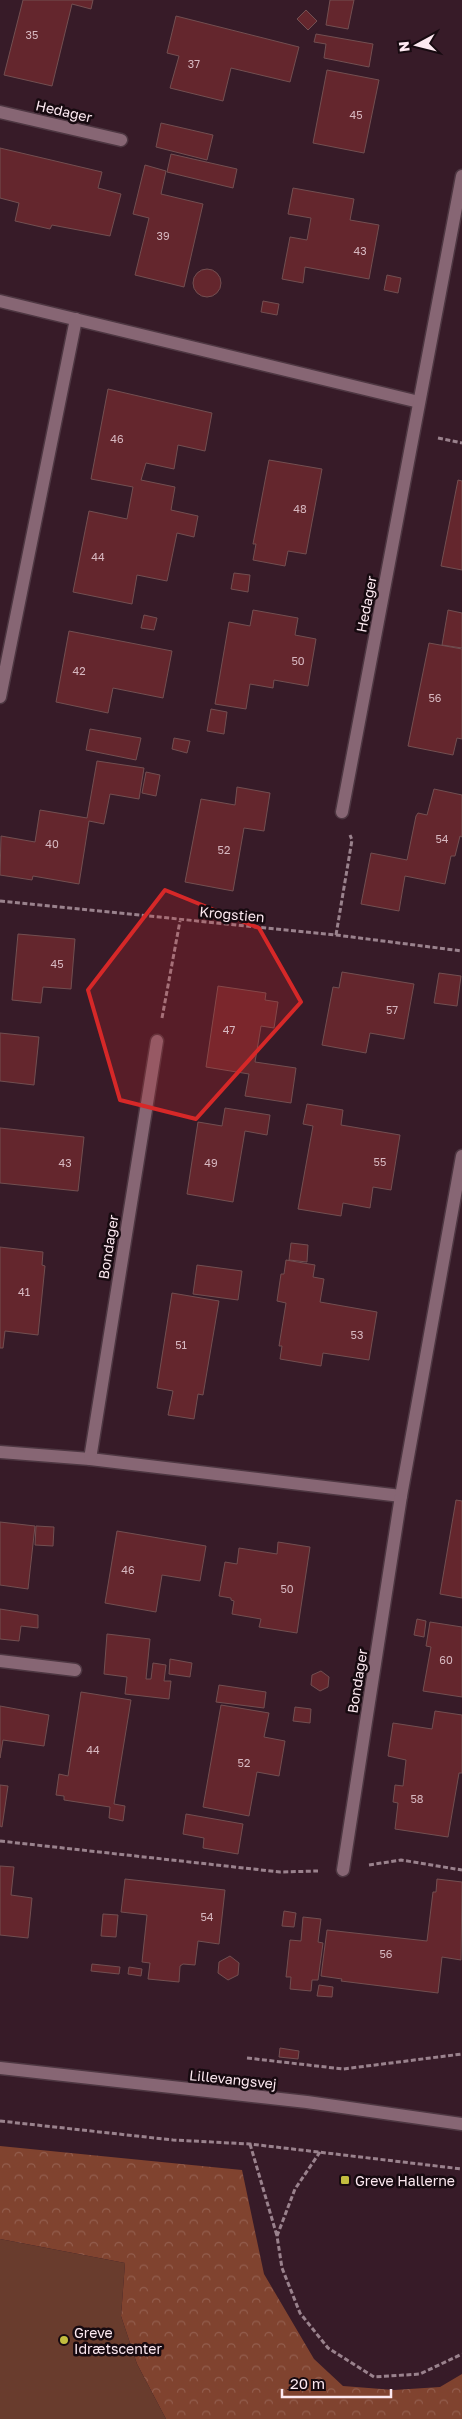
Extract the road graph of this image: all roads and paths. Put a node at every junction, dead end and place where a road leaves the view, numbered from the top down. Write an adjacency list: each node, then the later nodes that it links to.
1 (0, 112): 2 (street, Hedager)
2 (121, 140)
3 (462, 176): 6 (street, Hedager)
4 (0, 301): 5 (street)
5 (76, 319): 6 (street); 7 (street)
6 (419, 402): 8 (street, Hedager)
7 (0, 697)
8 (342, 812): 11 (path)
9 (0, 901): 10 (path, Krogstien)
10 (180, 920): 11 (path, Krogstien); 13 (path)
11 (336, 935): 12 (path, Krogstien)
12 (462, 950)
13 (157, 1041): 16 (street, Bondager)
14 (462, 1156): 17 (street, Bondager)
15 (0, 1452): 16 (street)
16 (90, 1459): 17 (street)
17 (401, 1496): 21 (street, Bondager)
18 (0, 1660): 19 (street)
19 (75, 1670)
20 (0, 1841): 21 (path)
21 (343, 1870): 22 (path)
22 (462, 1870)
23 (462, 2054): 24 (path)
24 (248, 2058)
25 (0, 2068): 27 (street, Lillevangsvej)
26 (0, 2121): 28 (path)
27 (462, 2124)
28 (250, 2144): 29 (path); 31 (path)
29 (320, 2152): 30 (path); 31 (path)
30 (462, 2169)
31 (277, 2236): 32 (path)
32 (462, 2354)

